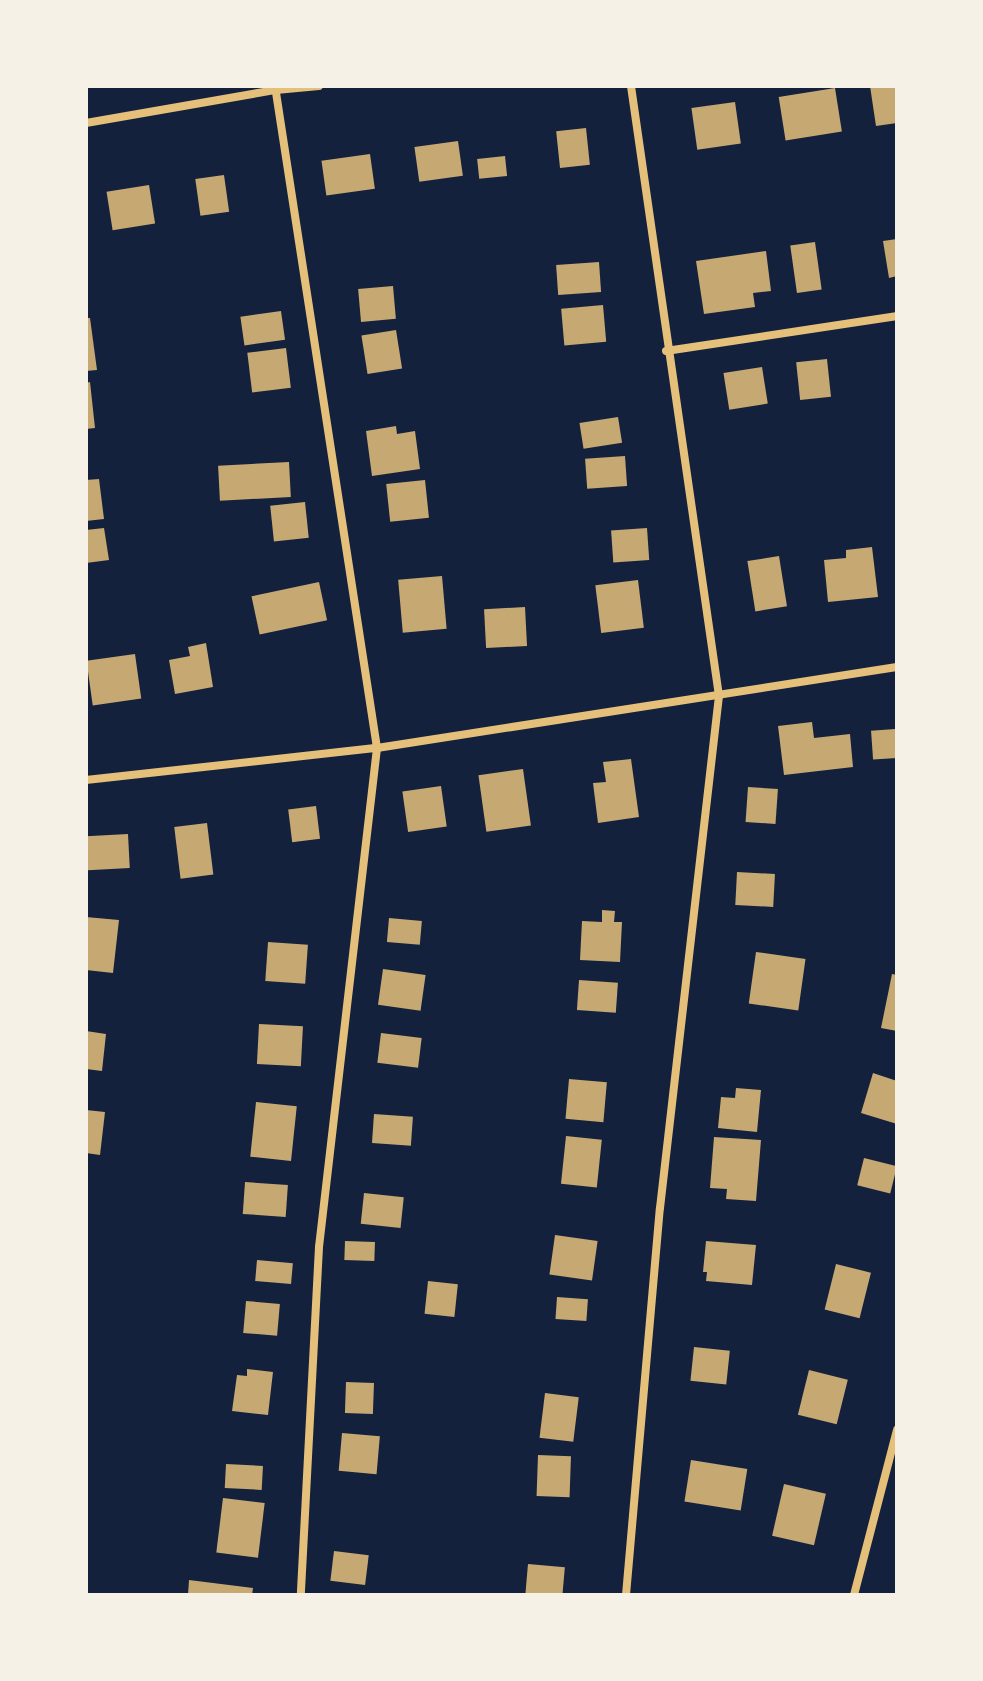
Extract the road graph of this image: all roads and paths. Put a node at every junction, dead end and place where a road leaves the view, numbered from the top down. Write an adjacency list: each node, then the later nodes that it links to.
1 (319, 86): 3 (street)
2 (631, 86): 6 (street)
3 (276, 88): 4 (street); 9 (street)
4 (86, 123)
5 (897, 316): 6 (street)
6 (666, 351): 8 (street)
7 (897, 667): 8 (street)
8 (719, 696): 9 (street); 13 (street)
9 (377, 748): 10 (street); 12 (street)
10 (86, 780)
11 (897, 1430): 14 (street)
12 (301, 1595)
13 (626, 1595)
14 (854, 1595)

